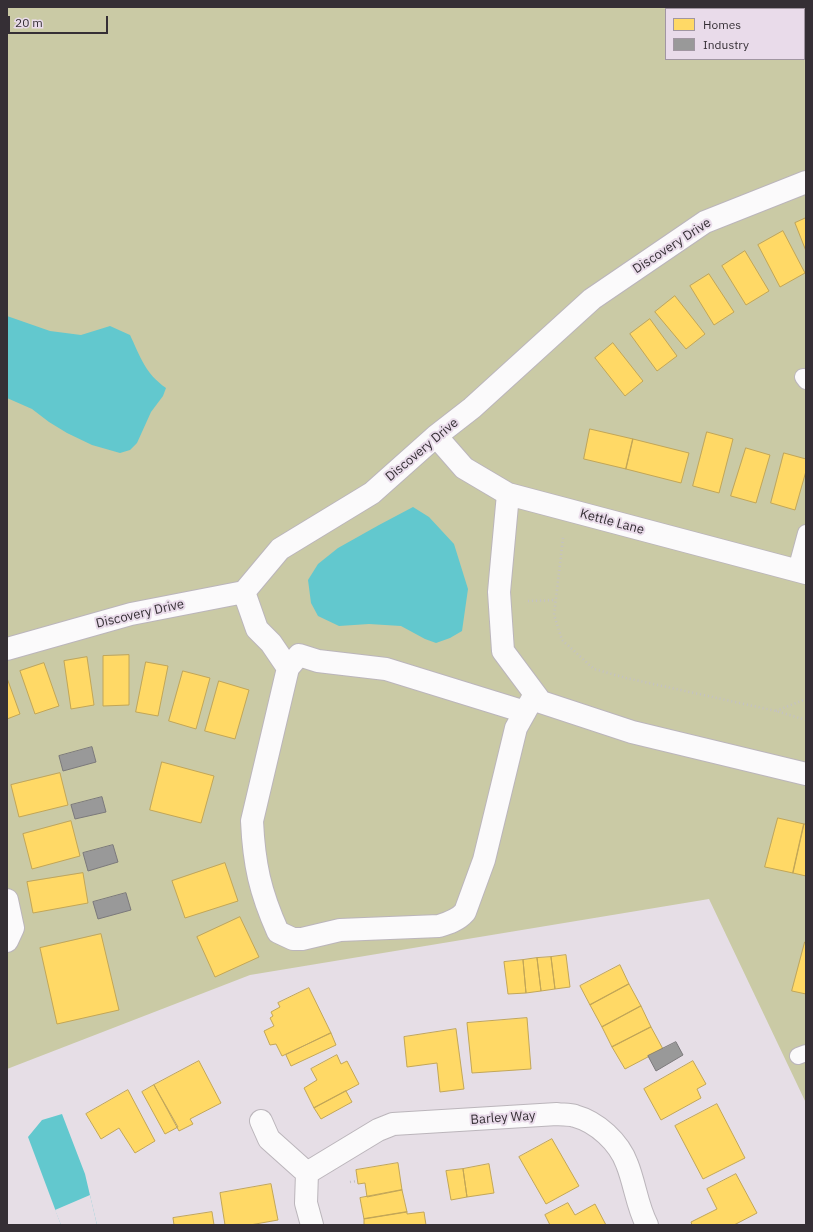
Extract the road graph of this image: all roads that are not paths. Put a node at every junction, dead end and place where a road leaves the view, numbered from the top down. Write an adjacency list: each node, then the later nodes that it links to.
1 (806, 182): 2 (street, Discovery Drive)
2 (436, 436): 3 (street, Kettle Lane); 6 (street, Discovery Drive)
3 (508, 494): 5 (street, Kettle Lane); 9 (street)
4 (806, 532): 5 (lane)
5 (801, 571)
6 (244, 592): 7 (street, Discovery Drive); 8 (street)
7 (7, 649)
8 (288, 668): 9 (street); 9 (street)
9 (530, 703): 10 (street)
10 (806, 774)
11 (7, 900): 12 (street)
12 (7, 941)
13 (261, 1121): 14 (street)
14 (307, 1173): 15 (street); 16 (street, Barley Way)
15 (312, 1225)
16 (647, 1225)

